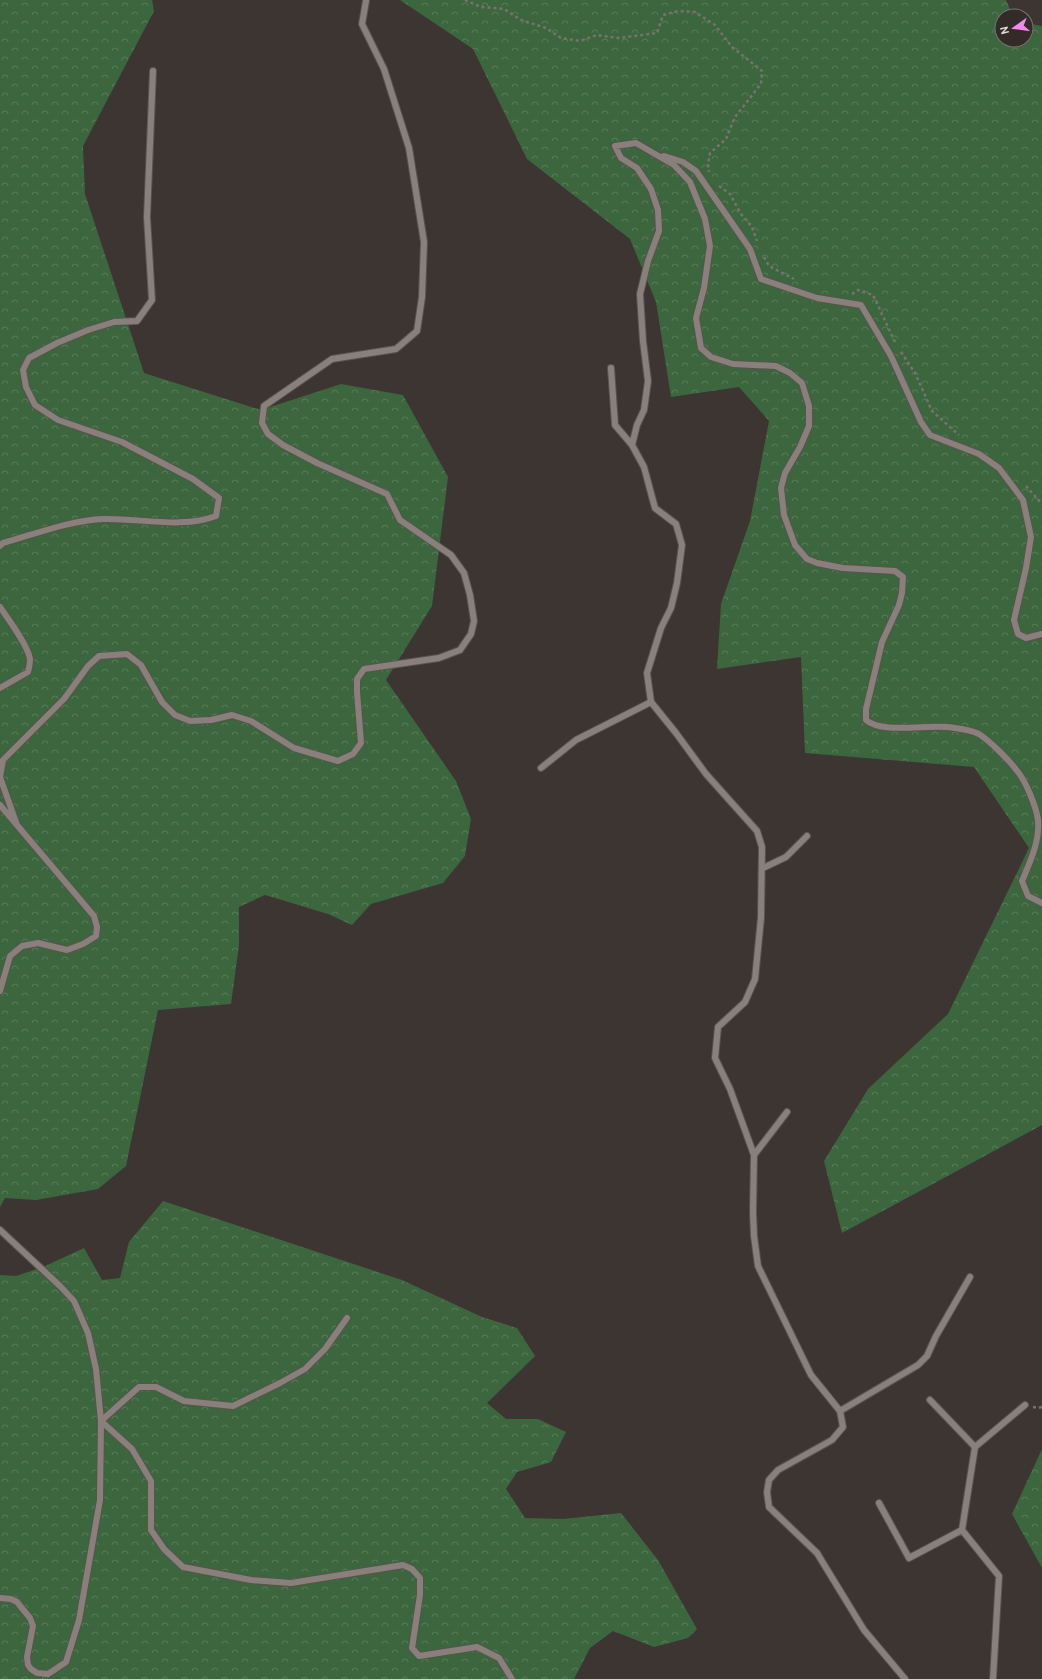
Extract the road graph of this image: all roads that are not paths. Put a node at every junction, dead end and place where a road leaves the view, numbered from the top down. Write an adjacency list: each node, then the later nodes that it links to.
1 (366, 1): 13 (lane)
2 (154, 71): 6 (lane)
3 (655, 153): 5 (lane); 8 (lane); 16 (lane)
4 (610, 368): 5 (lane)
5 (632, 445): 10 (lane)
6 (0, 546)
7 (0, 607): 9 (lane)
8 (1042, 634)
9 (0, 688)
10 (651, 702): 11 (lane); 15 (lane)
11 (541, 768)
12 (0, 805): 13 (lane)
13 (17, 825): 17 (lane)
14 (807, 836): 15 (lane)
15 (763, 868): 19 (lane)
16 (1042, 903)
17 (0, 991)
18 (787, 1112): 19 (lane)
19 (754, 1154): 25 (lane)
20 (0, 1230): 26 (lane)
21 (970, 1277): 25 (lane)
22 (347, 1318): 26 (lane)
23 (930, 1400): 27 (lane)
24 (1025, 1405): 27 (lane)
25 (840, 1411): 32 (lane)
26 (100, 1421): 30 (lane); 31 (lane)
27 (975, 1446): 29 (lane)
28 (879, 1503): 29 (lane)
29 (962, 1530): 33 (lane)
30 (0, 1598)
31 (512, 1679)
32 (905, 1679)
33 (993, 1679)

